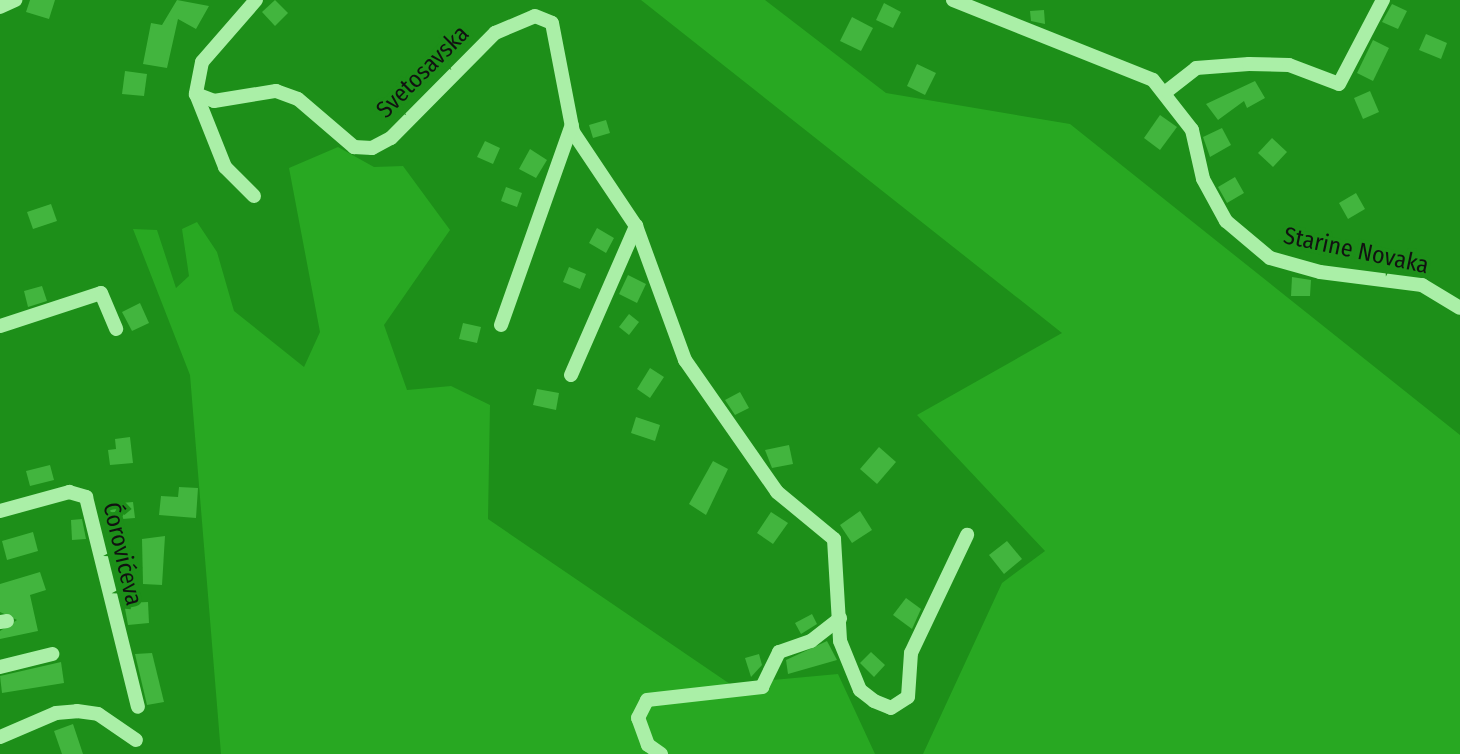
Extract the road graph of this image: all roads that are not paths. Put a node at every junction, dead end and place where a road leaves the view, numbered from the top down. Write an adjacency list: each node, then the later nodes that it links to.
1 (15, 0): 5 (street)
2 (256, 0): 7 (street)
3 (953, 0): 6 (street, Starine Novaka)
4 (1383, 0): 6 (street)
5 (0, 7)
6 (1167, 91): 11 (street, Starine Novaka)
7 (196, 94): 8 (street, Svetosavska); 9 (street)
8 (572, 125): 10 (street, Svetosavska); 12 (street)
9 (254, 196)
10 (636, 226): 15 (street); 18 (street, Svetosavska)
11 (1460, 308)
12 (501, 325)
13 (0, 326): 14 (street)
14 (116, 329)
15 (571, 375)
16 (0, 511): 21 (street, Ćorovićeva)
17 (967, 535): 18 (street, Svetosavska)
18 (840, 618): 24 (street)
19 (52, 654): 20 (street)
20 (0, 667)
21 (138, 707)
22 (0, 737): 23 (street)
23 (136, 740)
24 (661, 754)

